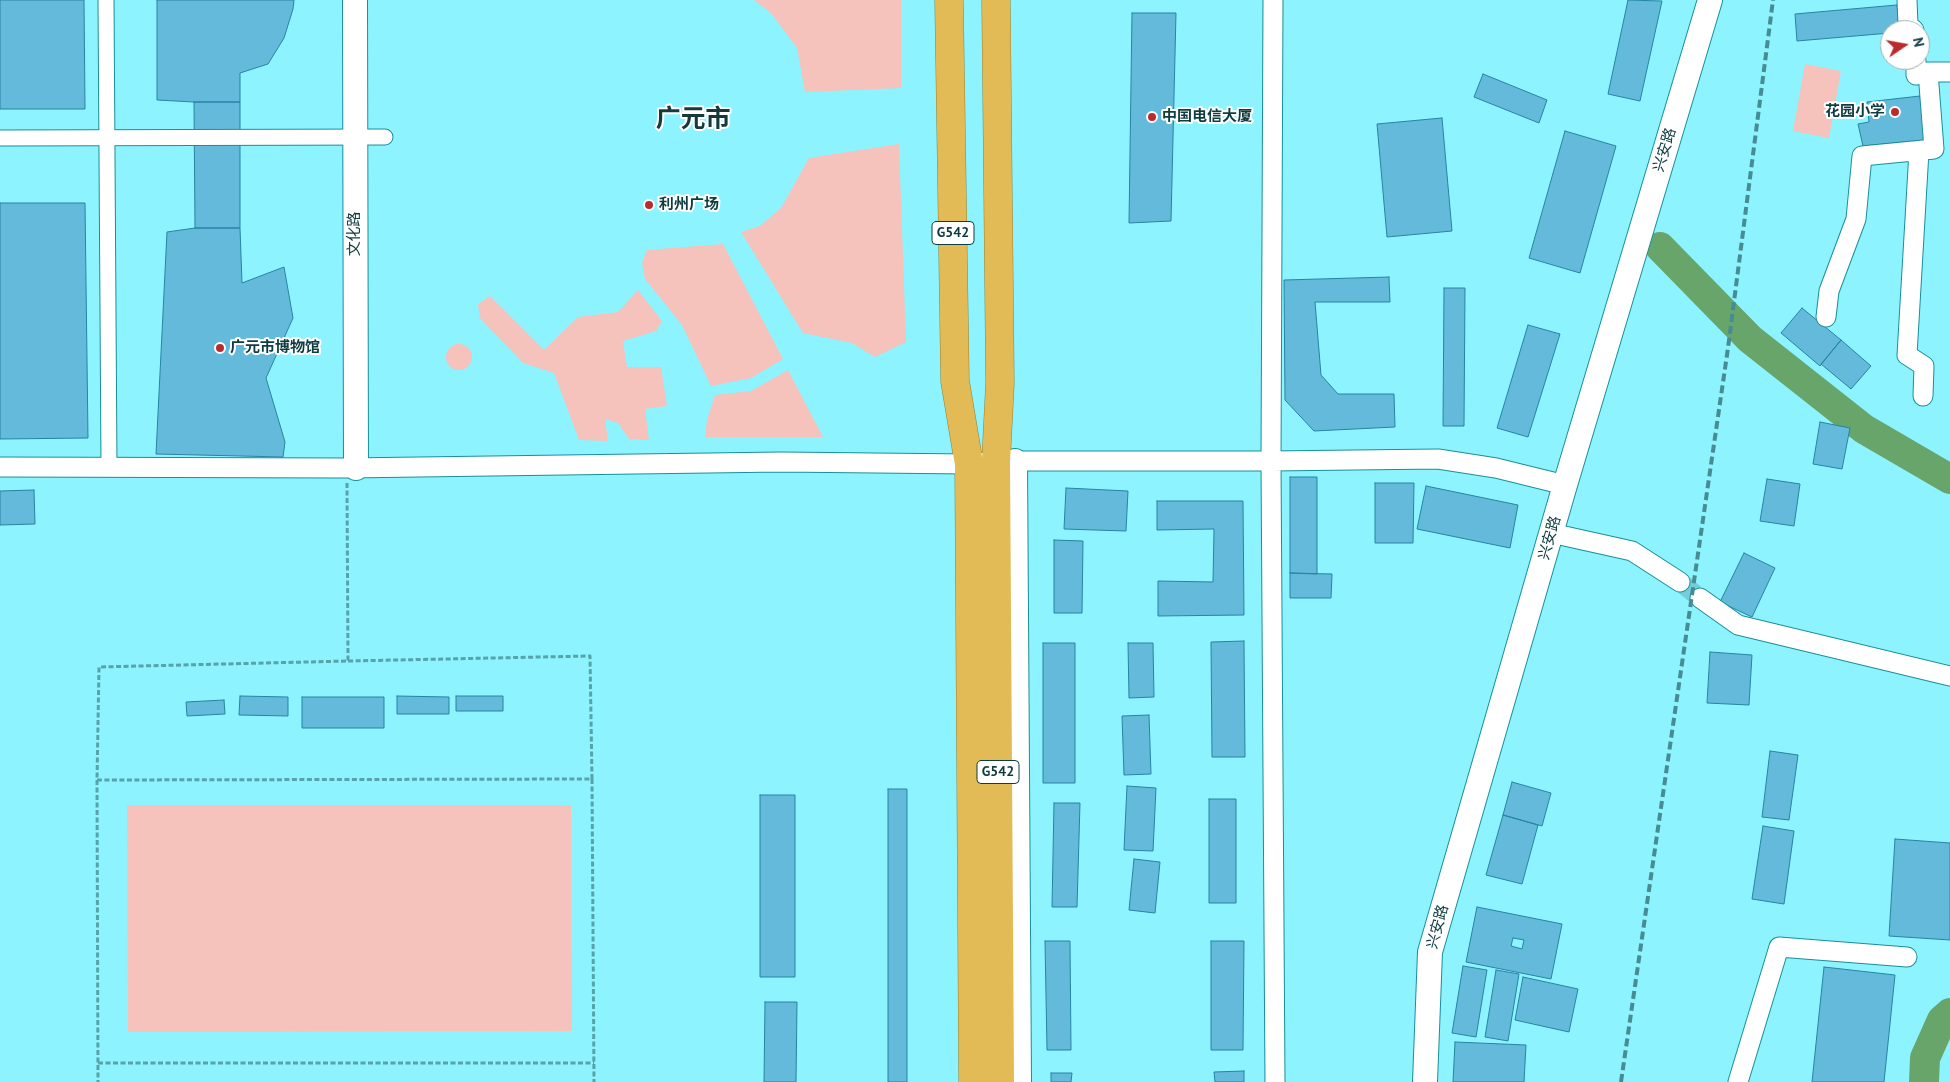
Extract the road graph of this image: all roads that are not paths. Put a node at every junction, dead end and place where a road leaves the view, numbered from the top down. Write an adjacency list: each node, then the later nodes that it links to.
1 (106, 0): 15 (street)
2 (355, 0): 12 (street, 文化路)
3 (949, 0): 21 (highway, G542)
4 (996, 0): 19 (highway, G542)
5 (1273, 0): 20 (street)
6 (1710, 0): 25 (street, 兴安路)
7 (1906, 0): 8 (street)
8 (1908, 20)
9 (1930, 68): 11 (street)
10 (1923, 70): 16 (street)
11 (1950, 72)
12 (355, 137): 13 (street); 15 (street); 24 (street, 文化路)
13 (385, 137)
14 (0, 138): 15 (street)
15 (107, 138): 23 (street)
16 (1934, 144): 17 (street); 18 (street)
17 (1826, 317)
18 (1923, 396)
19 (1005, 461): 20 (street); 21 (street); 32 (highway, G542); 33 (street)
20 (1271, 461): 25 (street); 34 (street)
21 (969, 464): 24 (street); 31 (highway, G542)
22 (0, 467): 23 (street)
23 (109, 467): 24 (street)
24 (352, 468)
25 (1565, 485): 26 (street, 兴安路)
26 (1551, 532): 27 (street); 35 (street, 兴安路)
27 (1680, 582)
28 (1700, 598): 29 (street)
29 (1950, 676)
30 (1906, 956): 36 (street)
31 (973, 1082)
32 (1000, 1082)
33 (1019, 1082)
34 (1275, 1082)
35 (1425, 1082)
36 (1738, 1082)

